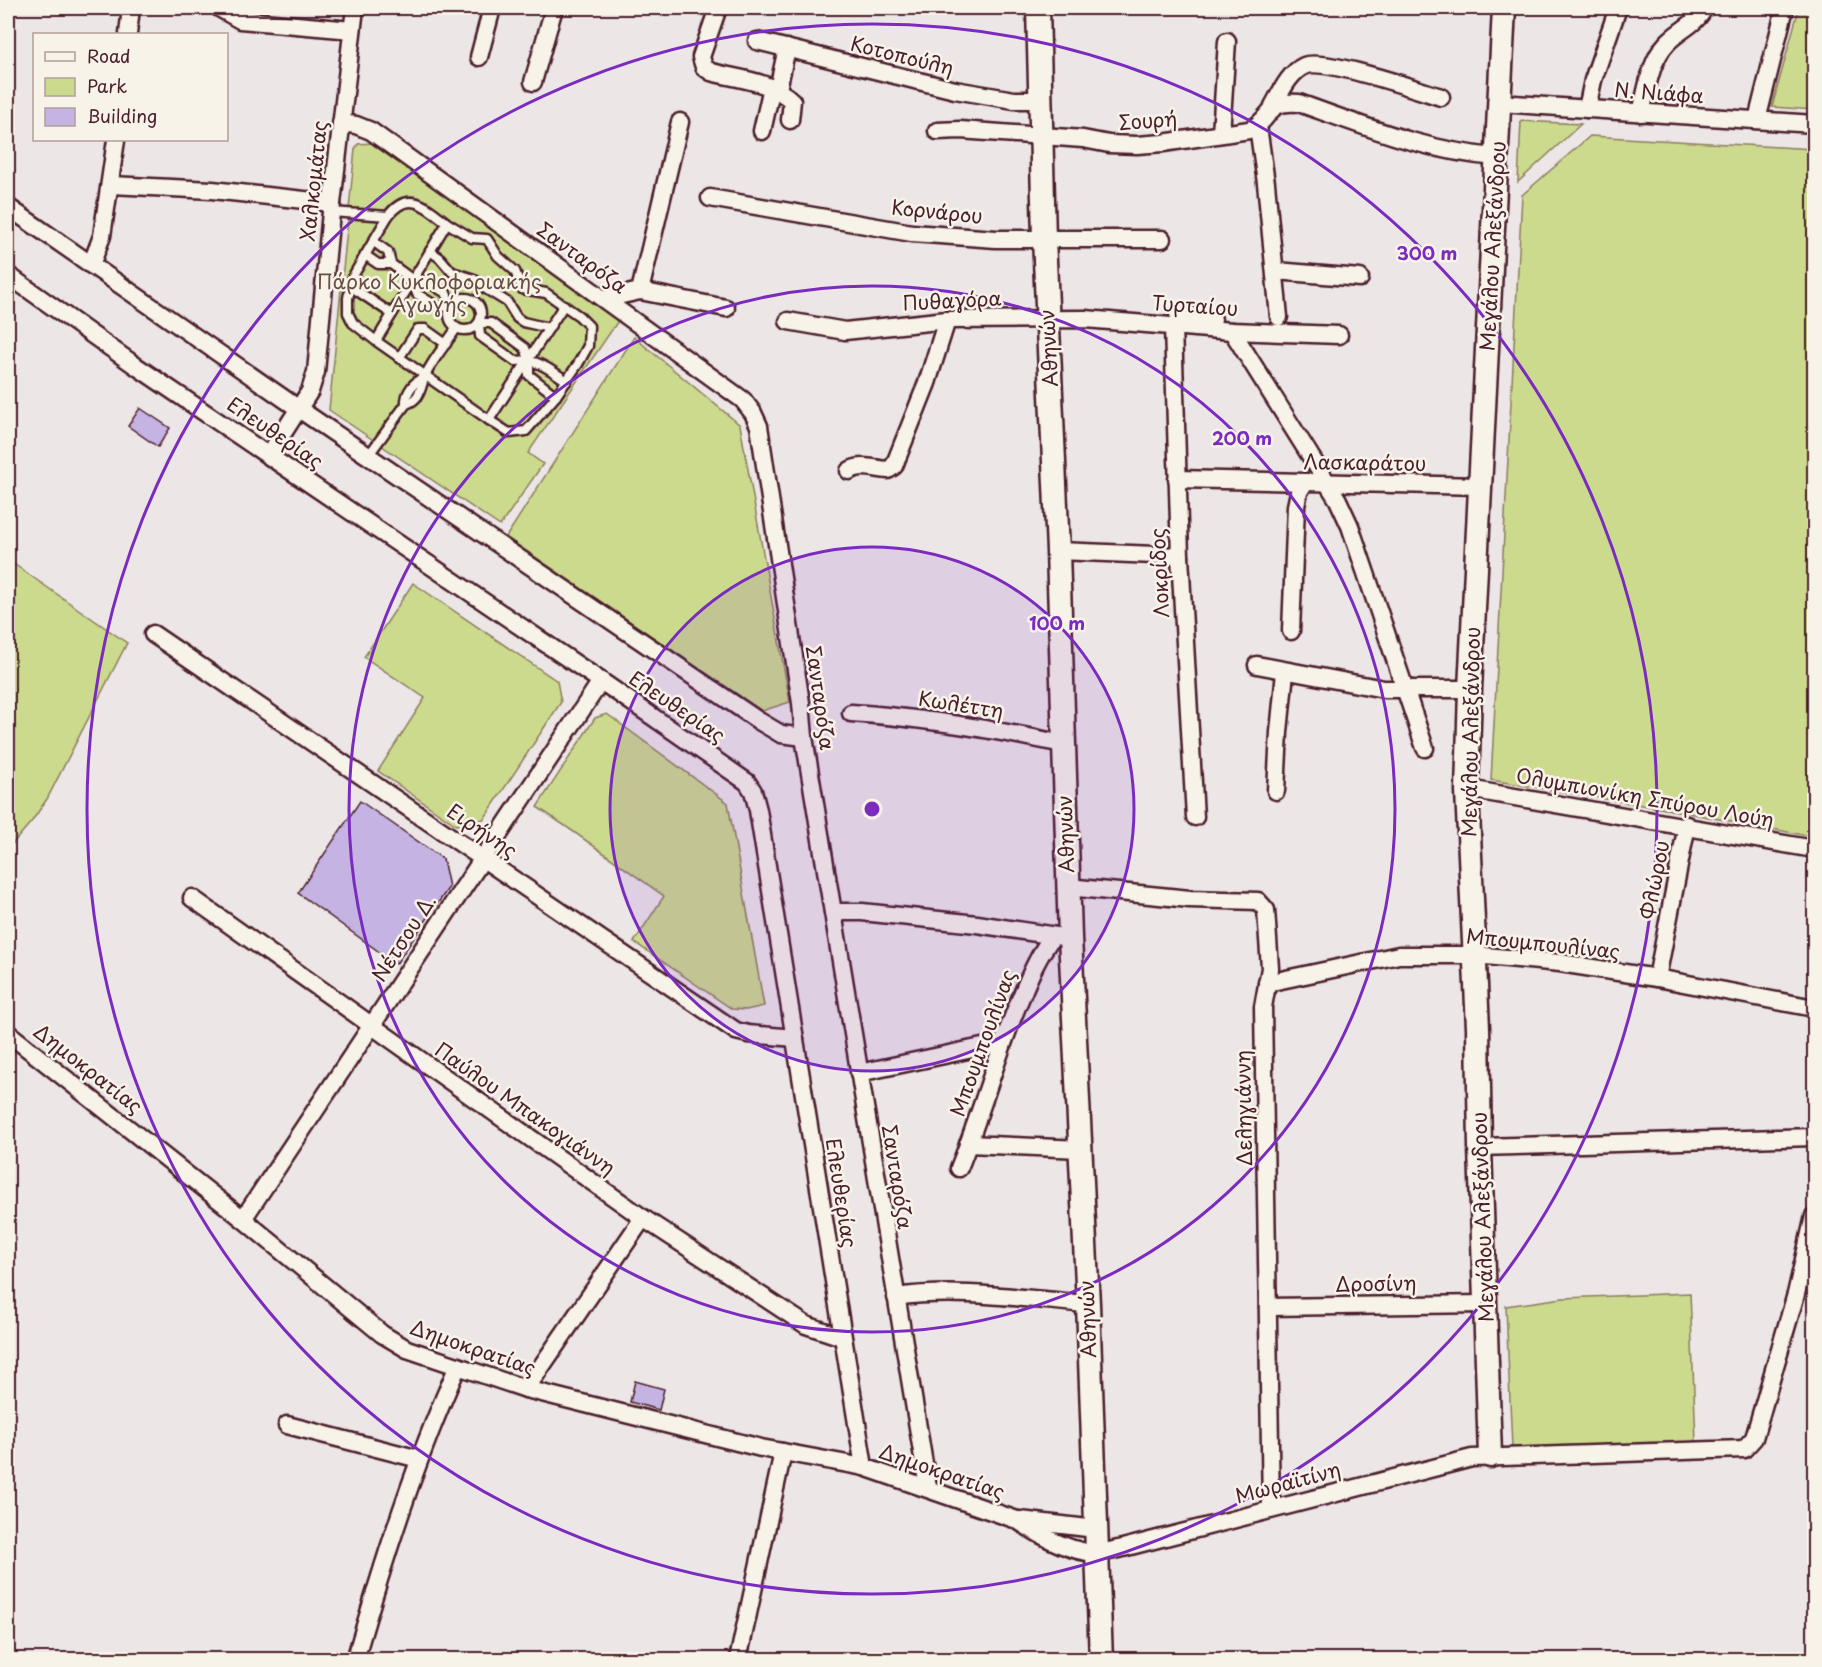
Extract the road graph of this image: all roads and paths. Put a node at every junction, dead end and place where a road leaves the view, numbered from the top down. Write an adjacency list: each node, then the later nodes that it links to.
1 (131, 8): 13 (street)
2 (219, 8): 12 (street)
3 (355, 8): 12 (street, Χαλκομάτας)
4 (492, 8): 17 (street)
5 (554, 8): 18 (street)
6 (718, 8): 19 (street)
7 (1038, 8): 21 (main road, Αθηνών)
8 (1504, 8): 22 (main road, Μεγάλου Αλεξάνδρου)
9 (1618, 8): 24 (street)
10 (1704, 8): 25 (street)
11 (1785, 8): 27 (street)
12 (352, 30): 29 (street, Χαλκομάτας)
13 (128, 33)
14 (757, 40): 16 (street, Κοτοπούλη)
15 (1227, 41): 34 (street)
16 (787, 48): 19 (street); 21 (street, Κοτοπούλη)
17 (478, 57)
18 (533, 82)
19 (775, 88): 26 (street); 32 (street)
20 (1441, 97): 23 (street)
21 (1040, 100): 35 (main road, Αθηνών)
22 (1500, 103): 24 (street, Ν. Νιάφα); 37 (main road, Μεγάλου Αλεξάνδρου)
23 (1273, 106): 31 (street); 37 (street)
24 (1587, 109): 25 (street, Ν. Νιάφα)
25 (1641, 112): 27 (street, Ν. Νιάφα)
26 (790, 120)
27 (1757, 120): 30 (street, Ν. Νιάφα)
28 (680, 122): 57 (street)
29 (341, 123): 41 (street, Χαλκομάτας); 58 (street, Σανταρόζα)
30 (1815, 124)
31 (1258, 126): 34 (street, Σουρή); 51 (street)
32 (762, 131)
33 (937, 131): 35 (street, Σουρή)
34 (1221, 134): 35 (street, Σουρή)
35 (1041, 135): 44 (main road, Αθηνών)
36 (116, 141): 38 (street)
37 (1497, 157): 90 (main road, Μεγάλου Αλεξάνδρου)
38 (111, 185): 41 (street); 50 (street)
39 (710, 198): 44 (street, Κορνάρου)
40 (8, 207): 50 (street, Ελευθερίας)
41 (332, 207): 42 (lane); 82 (street, Χαλκομάτας)
42 (388, 216): 43 (lane); 46 (lane)
43 (447, 223): 47 (lane); 60 (lane)
44 (1044, 238): 45 (street, Κορνάρου); 65 (main road, Αθηνών)
45 (1162, 239)
46 (374, 242): 48 (lane); 49 (lane)
47 (430, 251): 54 (lane); 56 (lane)
48 (365, 255): 49 (lane); 55 (lane)
49 (391, 264): 54 (lane)
50 (91, 265): 82 (street, Ελευθερίας)
51 (1276, 271): 53 (street); 64 (street)
52 (8, 274): 84 (street, Ελευθερίας)
53 (1360, 278)
54 (413, 280): 61 (lane); 61 (lane); 63 (lane)
55 (350, 286): 63 (lane); 75 (lane)
56 (486, 289): 59 (lane); 70 (lane)
57 (640, 291): 58 (street); 62 (street)
58 (604, 299): 101 (street, Σανταρόζα)
59 (477, 304): 61 (lane); 69 (lane)
60 (564, 305): 70 (lane); 80 (lane)
61 (451, 306): 71 (lane)
62 (726, 308)
63 (392, 314): 75 (lane)
64 (1280, 317)
65 (1047, 319): 66 (street, Πυθαγόρα); 67 (street, Τυρταίου); 91 (main road, Αθηνών)
66 (947, 320): 68 (street, Πυθαγόρα); 86 (street)
67 (1175, 320): 72 (street, Τυρταίου); 73 (street); 87 (street, Λοκρίδος)
68 (788, 321)
69 (478, 322): 71 (lane); 78 (lane); 78 (lane)
70 (549, 328): 78 (lane)
71 (456, 329): 76 (lane)
72 (1232, 331): 73 (street, Τυρταίου); 89 (street)
73 (1257, 331): 74 (street, Τυρταίου)
74 (1339, 335)
75 (376, 340): 77 (lane)
76 (446, 344): 77 (lane); 79 (lane)
77 (399, 358): 79 (lane)
78 (529, 359): 80 (lane); 81 (lane); 83 (lane)
79 (425, 376): 83 (lane); 85 (lane)
80 (567, 381): 81 (lane)
81 (556, 396): 83 (lane)
82 (299, 409): 84 (street, Χαλκομάτας); 85 (street, Ελευθερίας)
83 (489, 420)
84 (270, 455): 97 (street, Ελευθερίας)
85 (368, 456): 101 (street, Ελευθερίας)
86 (849, 471)
87 (1177, 479): 88 (street, Λασκαράτου); 92 (street, Λοκρίδος)
88 (1305, 482): 89 (street, Λασκαράτου); 93 (street)
89 (1327, 483): 90 (street, Λασκαράτου); 99 (street)
90 (1480, 486): 98 (main road, Μεγάλου Αλεξάνδρου)
91 (1058, 551): 92 (street); 102 (main road, Αθηνών)
92 (1180, 556): 106 (street, Λοκρίδος)
93 (1291, 631)
94 (153, 634): 109 (street, Ειρήνης)
95 (1257, 665): 96 (street)
96 (1285, 672): 99 (street); 104 (street)
97 (601, 681): 109 (street, Νέτσου Δ.); 120 (street, Ελευθερίας)
98 (1470, 689): 99 (street); 105 (main road, Μεγάλου Αλεξάνδρου)
99 (1407, 690): 103 (street)
100 (851, 714): 102 (street, Κωλέττη)
101 (804, 737): 112 (street, Σανταρόζα)
102 (1063, 744): 110 (main road, Αθηνών)
103 (1425, 748)
104 (1276, 791)
105 (1467, 791): 107 (street, Ολυμπιονίκη Σπύρου Λούη); 114 (main road, Μεγάλου Αλεξάνδρου)
106 (1195, 817)
107 (1687, 825): 108 (street, Ολυμπιονίκη Σπύρου Λούη); 115 (street, Φλώρου)
108 (1815, 849)
109 (483, 857): 118 (street, Νέτσου Δ.); 120 (street, Ειρήνης)
110 (1068, 887): 113 (main road, Αθηνών); 116 (street, Δεληγιάννη)
111 (192, 898): 118 (street, Παύλου Μπακογιάννη)
112 (833, 912): 113 (street); 122 (street, Σανταρόζα)
113 (1062, 936): 121 (street, Μπουμπουλίνας); 126 (main road, Αθηνών)
114 (1475, 955): 115 (street, Μπουμπουλίνας); 116 (street, Μπουμπουλίνας); 125 (main road, Μεγάλου Αλεξάνδρου)
115 (1657, 978): 117 (street, Μπουμπουλίνας)
116 (1267, 983): 134 (street, Δεληγιάννη)
117 (1815, 1008)
118 (370, 1027): 129 (street, Παύλου Μπακογιάννη); 130 (street, Νέτσου Δ.)
119 (8, 1033): 130 (street, Δημοκρατίας)
120 (795, 1038): 135 (street, Ελευθερίας)
121 (1001, 1043): 122 (street); 124 (street, Μπουμπουλίνας)
122 (859, 1073): 131 (street, Σανταρόζα)
123 (1815, 1137): 125 (street)
124 (968, 1144): 126 (street); 127 (street, Μπουμπουλίνας)
125 (1480, 1146): 133 (main road, Μεγάλου Αλεξάνδρου)
126 (1080, 1149): 132 (main road, Αθηνών)
127 (959, 1168)
128 (1815, 1216): 140 (street, Μωραϊτίνη)
129 (643, 1218): 135 (street, Παύλου Μπακογιάννη); 137 (street)
130 (243, 1219): 136 (street, Δημοκρατίας)
131 (896, 1297): 132 (street); 143 (street, Σανταρόζα)
132 (1088, 1304): 146 (main road, Αθηνών)
133 (1485, 1304): 134 (street, Δροσίνη); 140 (main road, Μεγάλου Αλεξάνδρου)
134 (1268, 1306): 144 (street, Δεληγιάννη)
135 (842, 1337): 142 (street, Ελευθερίας)
136 (458, 1366): 137 (street, Δημοκρατίας); 141 (street)
137 (526, 1389): 139 (street, Δημοκρατίας)
138 (287, 1425): 141 (street)
139 (783, 1452): 142 (street, Δημοκρατίας); 149 (street)
140 (1490, 1456): 144 (street, Μωραϊτίνη)
141 (419, 1459): 148 (street)
142 (864, 1467): 143 (street, Δημοκρατίας)
143 (928, 1488): 145 (street, Δημοκρατίας)
144 (1271, 1509): 147 (street, Μωραϊτίνη)
145 (1017, 1520): 146 (street, Δημοκρατίας); 147 (street, Δημοκρατίας)
146 (1096, 1529): 147 (main road, Αθηνών)
147 (1096, 1553): 150 (main road, Αθηνών)
148 (354, 1659)
149 (738, 1659)
150 (1101, 1659)

